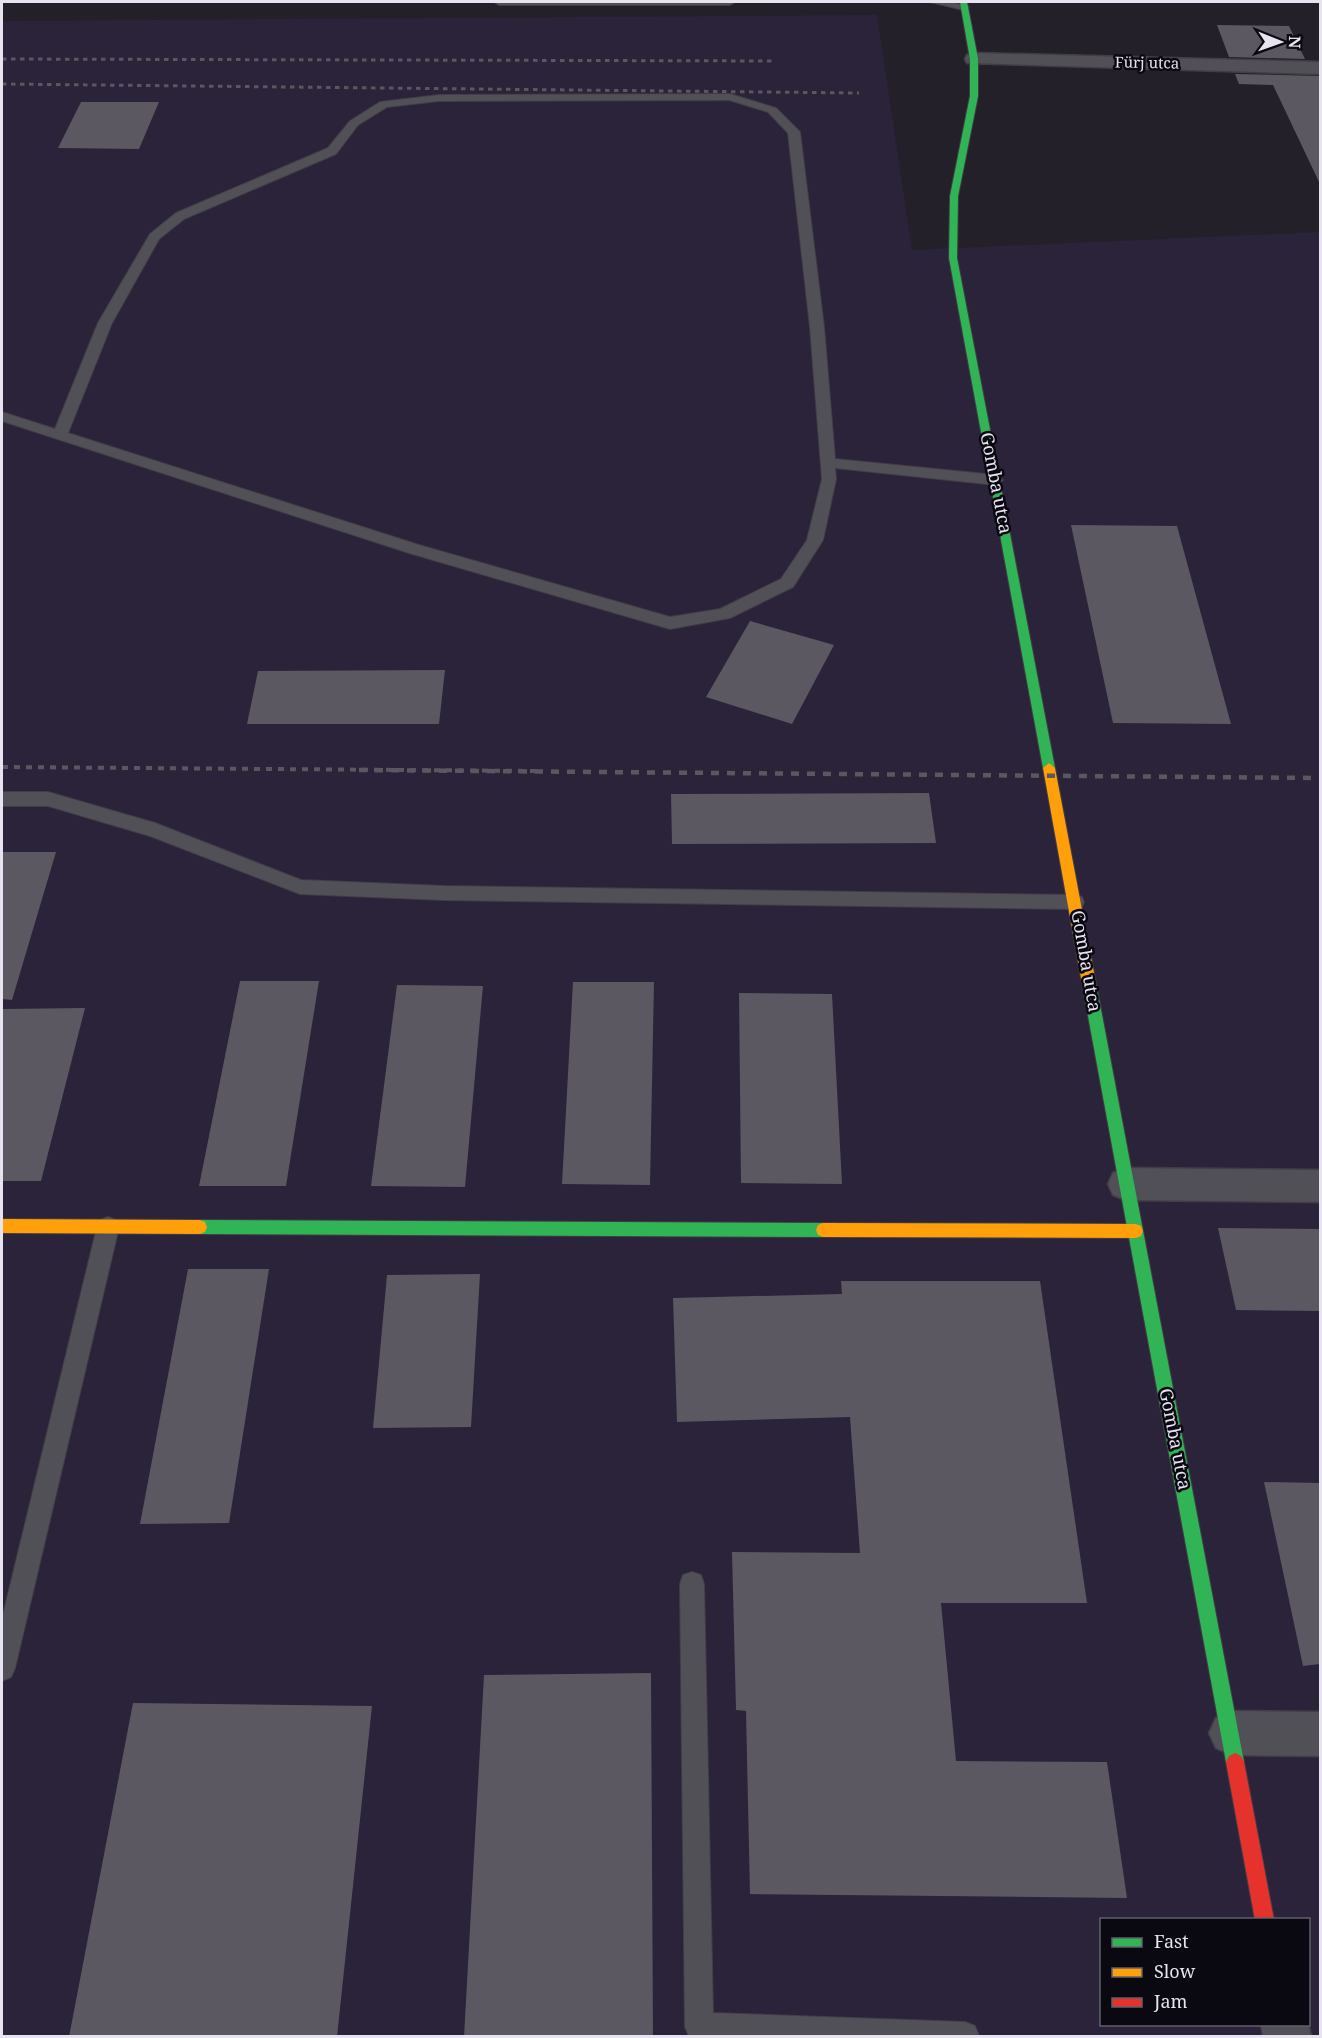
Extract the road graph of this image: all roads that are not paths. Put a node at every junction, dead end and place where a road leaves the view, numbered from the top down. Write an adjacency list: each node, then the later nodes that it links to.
1 (499, 2): 2 (lane)
2 (730, 2)
3 (935, 2): 4 (lane)
4 (964, 4): 5 (street, Gomba utca)
5 (974, 59): 6 (street, Fürj utca); 10 (street, Gomba utca)
6 (1320, 68)
7 (2, 416): 8 (lane)
8 (60, 435): 9 (lane); 9 (lane)
9 (828, 463): 10 (lane)
10 (996, 480): 12 (street, Gomba utca)
11 (2, 799): 12 (lane)
12 (1075, 902): 13 (street, Gomba utca)
13 (1126, 1184): 14 (street); 17 (street, Gomba utca)
14 (1320, 1186)
15 (2, 1226): 16 (street)
16 (108, 1227): 17 (street); 19 (lane)
17 (1136, 1231): 20 (street, Gomba utca)
18 (692, 1584): 23 (lane)
19 (2, 1668)
20 (1230, 1733): 21 (street); 22 (street, Gomba utca)
21 (1320, 1734)
22 (1265, 1918)
23 (965, 2037)

